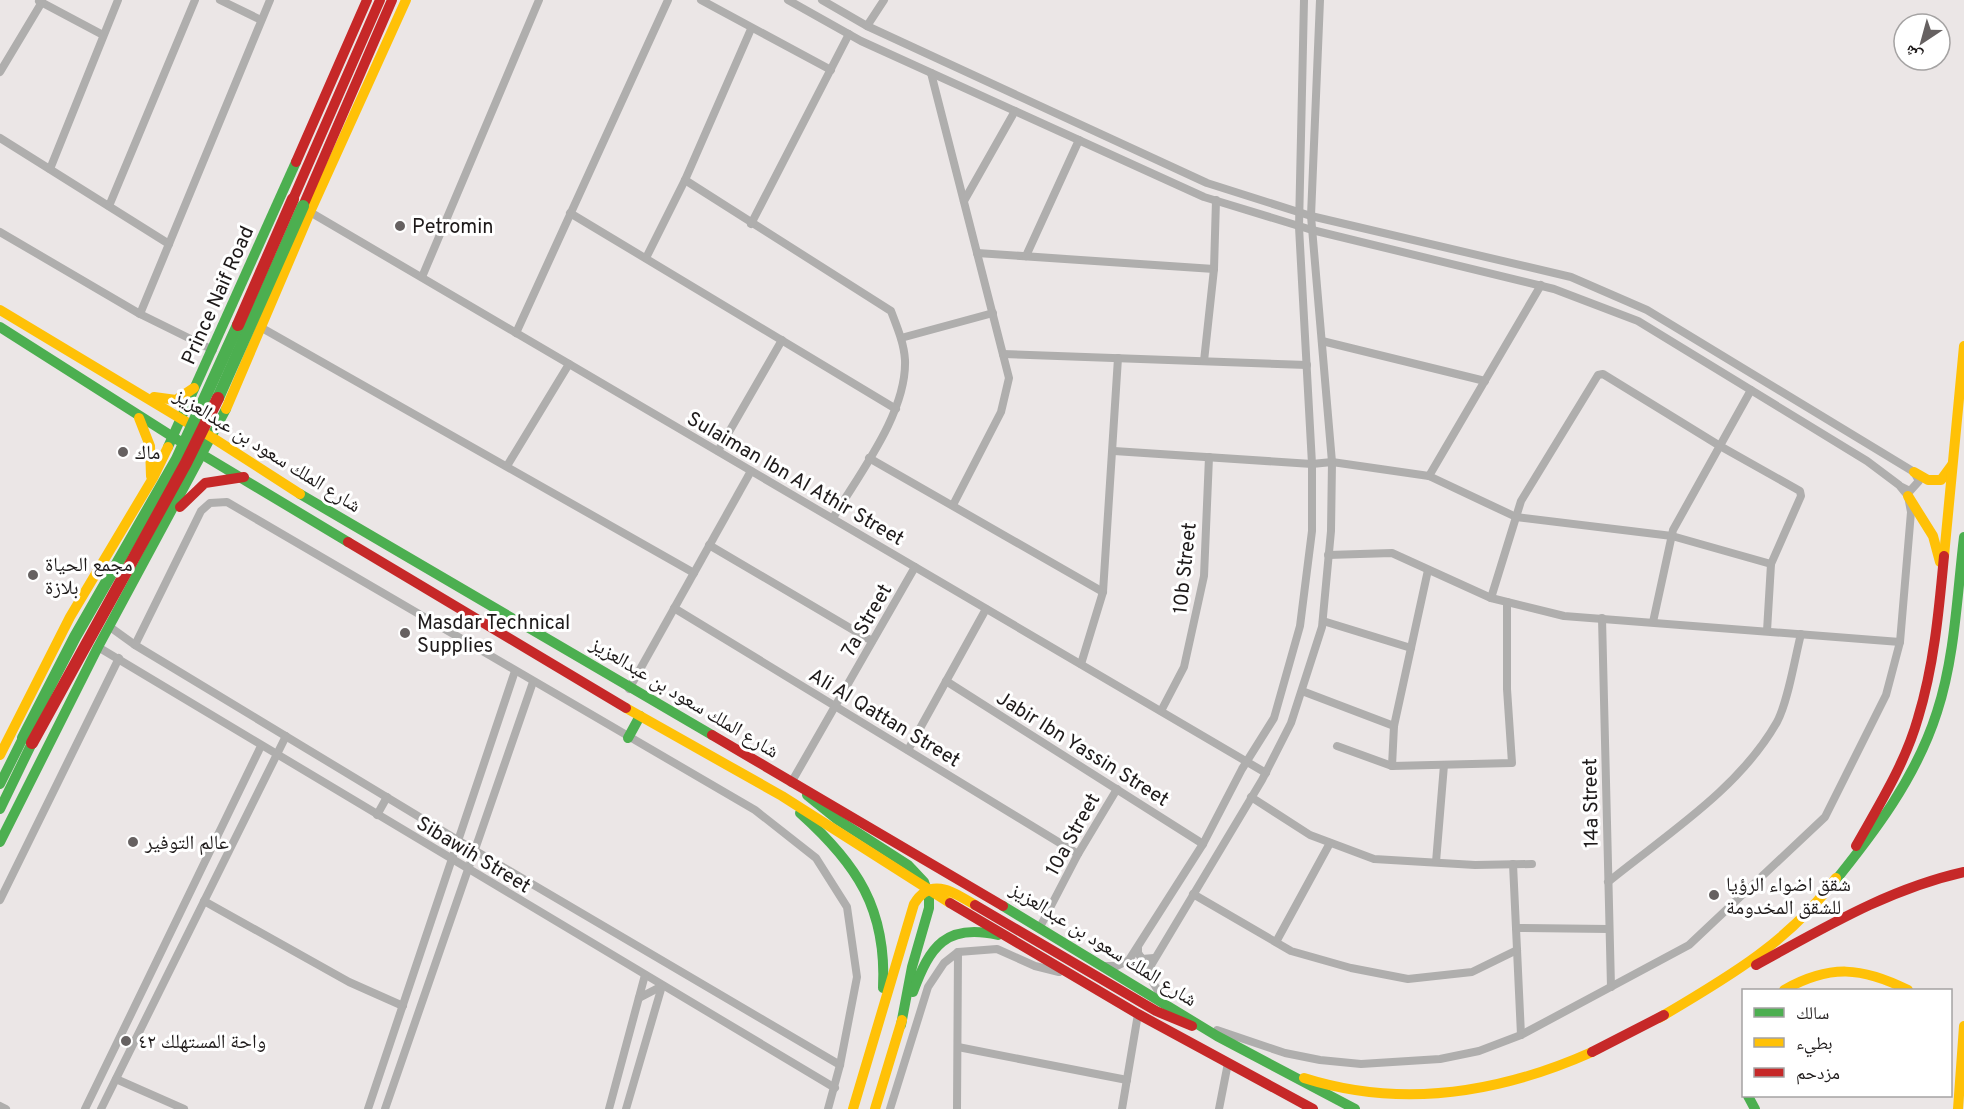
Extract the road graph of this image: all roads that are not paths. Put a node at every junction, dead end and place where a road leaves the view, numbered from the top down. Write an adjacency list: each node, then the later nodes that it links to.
1 (118, 0): 21 (street)
2 (195, 0): 34 (street)
3 (220, 0): 18 (street)
4 (270, 0): 18 (street)
5 (367, 0): 59 (main road, Prince Naif Road)
6 (380, 0): 33 (main road)
7 (392, 0): 33 (main road)
8 (406, 0): 33 (main road)
9 (539, 0): 47 (street)
10 (668, 0): 36 (street)
11 (701, 0): 20 (street)
12 (788, 0): 22 (street)
13 (822, 0): 19 (street)
14 (884, 0): 19 (street)
15 (1304, 0): 35 (street)
16 (1320, 0): 37 (street)
17 (40, 1): 21 (street); 24 (street)
18 (261, 20): 42 (street)
19 (867, 26): 35 (street)
20 (751, 29): 23 (street); 30 (street)
21 (103, 34): 29 (street)
22 (849, 34): 23 (street); 25 (street)
23 (831, 70): 38 (street)
24 (0, 72)
25 (931, 73): 26 (street); 32 (street)
26 (1015, 111): 28 (street); 32 (street)
27 (0, 138): 29 (street)
28 (1079, 140): 31 (street); 44 (street)
29 (50, 169): 34 (street)
30 (685, 180): 38 (street); 45 (street)
31 (1216, 200): 39 (street); 46 (street)
32 (964, 201): 43 (street)
33 (302, 205): 47 (street, Sulaiman Ibn Al Athir Street); 53 (main road); 135 (main road, bridge)
34 (109, 206): 42 (street)
35 (1299, 212): 37 (street); 39 (street)
36 (570, 213): 45 (street); 54 (street)
37 (1311, 216): 40 (street); 86 (street)
38 (752, 224): 55 (street)
39 (1299, 227): 40 (street); 64 (street)
40 (1312, 230): 48 (street); 57 (street)
41 (0, 232): 51 (street)
42 (169, 244): 51 (street)
43 (977, 253): 44 (street); 50 (street)
44 (1026, 256): 46 (street)
45 (646, 258): 56 (street)
46 (1214, 269): 62 (street)
47 (422, 277): 54 (street, Sulaiman Ibn Al Athir Street)
48 (1541, 285): 66 (street); 67 (street)
49 (0, 310): 68 (main road, شارع الملك سعود بن عبدالعزيز)
50 (993, 313): 55 (street); 60 (street)
51 (140, 314): 59 (street)
52 (0, 327): 71 (main road, شارع الملك سعود بن عبدالعزيز)
53 (262, 328): 69 (main road); 84 (street)
54 (516, 333): 63 (street, Sulaiman Ibn Al Athir Street)
55 (901, 338): 70 (street)
56 (782, 340): 70 (street); 76 (street)
57 (1322, 341): 66 (street); 82 (street)
58 (1964, 346): 81 (main road)
59 (213, 350): 65 (main road, Prince Naif Road)
60 (1003, 354): 61 (street); 93 (street)
61 (1118, 358): 62 (street); 77 (street)
62 (1204, 361): 64 (street)
63 (569, 364): 76 (street, Sulaiman Ibn Al Athir Street); 84 (street)
64 (1307, 365): 83 (street)
65 (200, 380): 68 (main road); 72 (main road, Prince Naif Road)
66 (1485, 381): 87 (street)
67 (1751, 390): 75 (street); 91 (street)
68 (135, 391): 72 (main road, شارع الملك سعود بن عبدالعزيز)
69 (234, 394): 74 (main road); 90 (main road)
70 (896, 409): 80 (street)
71 (135, 413): 73 (main road, شارع الملك سعود بن عبدالعزيز); 89 (main road)
72 (182, 420): 73 (main road, Prince Naif Road); 74 (main road, شارع الملك سعود بن عبدالعزيز)
73 (173, 437): 78 (main road, شارع الملك سعود بن عبدالعزيز); 89 (main road, Prince Naif Road)
74 (213, 438): 78 (main road); 90 (main road, شارع الملك سعود بن عبدالعزيز)
75 (1720, 446): 95 (street); 97 (street); 101 (street)
76 (718, 451): 85 (street, Sulaiman Ibn Al Athir Street)
77 (1114, 451): 79 (street); 106 (street)
78 (203, 454): 88 (main road, شارع الملك سعود بن عبدالعزيز); 96 (main road)
79 (1209, 457): 83 (street); 130 (street, 10b Street)
80 (869, 458): 93 (street); 94 (street)
81 (1953, 461): 86 (main road); 105 (main road)
82 (1332, 462): 83 (street); 87 (street); 100 (street)
83 (1312, 464): 141 (street)
84 (507, 466): 104 (street)
85 (751, 471): 94 (street, Sulaiman Ibn Al Athir Street); 99 (street)
86 (1914, 472): 91 (street)
87 (1429, 476): 95 (street)
88 (244, 477): 96 (main road); 131 (main road, شارع الملك سعود بن عبدالعزيز)
89 (151, 481): 139 (main road, Prince Naif Road)
90 (277, 481): 127 (main road, شارع الملك سعود بن عبدالعزيز)
91 (1899, 485): 92 (street)
92 (1908, 496): 105 (main road); 118 (street)
93 (953, 505): 106 (street)
94 (832, 518): 102 (street, Sulaiman Ibn Al Athir Street)
95 (1516, 518): 97 (street); 107 (street)
96 (166, 524): 114 (main road)
97 (1672, 536): 101 (street); 113 (street)
98 (1964, 537): 166 (main road)
99 (709, 545): 104 (street); 117 (street)
100 (1328, 555): 103 (street); 112 (street)
101 (1771, 564): 115 (street)
102 (915, 567): 110 (street, Sulaiman Ibn Al Athir Street); 117 (street, 7a Street)
103 (1428, 570): 107 (street); 121 (street)
104 (693, 573): 109 (street)
105 (1942, 578): 166 (main road)
106 (1103, 592): 123 (street)
107 (1491, 598): 108 (street)
108 (1507, 602): 111 (street); 142 (street)
109 (674, 608): 127 (street); 129 (street, Ali Al Qattan Street)
110 (986, 609): 123 (street, Sulaiman Ibn Al Athir Street); 126 (street)
111 (1602, 618): 113 (street); 165 (street, 14a Street)
112 (1323, 621): 121 (street); 128 (street)
113 (1653, 622): 115 (street)
114 (110, 627): 119 (street, Sibawih Street); 120 (main road)
115 (1767, 631): 116 (street)
116 (1801, 634): 118 (street); 165 (street)
117 (872, 641): 129 (street, 7a Street)
118 (1900, 642): 184 (street)
119 (135, 645): 124 (street); 133 (street, Sibawih Street)
120 (98, 646): 122 (street, Sibawih Street); 154 (main road)
121 (1411, 648): 132 (street)
122 (119, 658): 136 (street, Sibawih Street); 169 (street)
123 (1081, 664): 130 (street, Sulaiman Ibn Al Athir Street)
124 (515, 671): 125 (street); 153 (street)
125 (533, 681): 134 (street); 157 (street)
126 (946, 681): 138 (street); 147 (street, Jabir Ibn Yassin Street)
127 (629, 689): 145 (main road, شارع الملك سعود بن عبدالعزيز)
128 (1302, 691): 132 (street); 144 (street)
129 (835, 706): 138 (street, Ali Al Qattan Street); 145 (street, 7a Street)
130 (1161, 711): 141 (street, Sulaiman Ibn Al Athir Street)
131 (640, 716): 134 (main road); 148 (main road, شارع الملك سعود بن عبدالعزيز)
132 (1394, 726): 143 (street)
133 (286, 736): 140 (street); 149 (street, Sibawih Street)
134 (628, 738): 201 (street)
135 (28, 741): 146 (main road); 151 (main road)
136 (261, 746): 140 (street, Sibawih Street); 208 (street)
137 (1337, 746): 143 (street)
138 (908, 750): 158 (street, Ali Al Qattan Street)
139 (0, 755)
140 (276, 755): 152 (street, Sibawih Street); 170 (street)
141 (1247, 761): 144 (street, Sulaiman Ibn Al Athir Street); 156 (street)
142 (1444, 765): 143 (street); 160 (street)
143 (1392, 766)
144 (1266, 773): 150 (street)
145 (791, 783): 167 (main road); 171 (main road, شارع الملك سعود بن عبدالعزيز)
146 (0, 784)
147 (1117, 789): 156 (street, Jabir Ibn Yassin Street); 158 (street, 10a Street)
148 (782, 796): 167 (main road, شارع الملك سعود بن عبدالعزيز); 192 (main road)
149 (387, 797): 152 (street); 153 (street, Sibawih Street)
150 (1251, 797): 155 (street); 168 (street)
151 (0, 809)
152 (377, 815): 159 (street, Sibawih Street)
153 (459, 840): 157 (street, Sibawih Street); 159 (street)
154 (0, 842)
155 (1330, 843): 160 (street); 175 (street)
156 (1203, 844): 176 (street)
157 (474, 850): 163 (street); 201 (street, Sibawih Street)
158 (1078, 854): 171 (street, 10a Street)
159 (453, 860): 163 (street, Sibawih Street); 189 (street)
160 (1436, 862): 161 (street)
161 (1514, 864): 162 (street); 172 (street)
162 (1532, 864)
163 (467, 870): 181 (street, Sibawih Street); 212 (street)
164 (1964, 872): 193 (main road)
165 (1608, 882): 173 (street, 14a Street)
166 (1831, 886): 193 (main road)
167 (927, 890): 174 (main road, شارع الملك سعود بن عبدالعزيز); 192 (main road); 194 (main road); 196 (main road)
168 (1193, 894): 175 (street); 179 (street)
169 (0, 900)
170 (204, 901): 189 (street); 202 (street)
171 (1040, 927): 180 (main road, شارع الملك سعود بن عبدالعزيز)
172 (1516, 928): 173 (street); 177 (street)
173 (1609, 929): 184 (street, 14a Street)
174 (1012, 940): 182 (main road, شارع الملك سعود بن عبدالعزيز); 194 (main road)
175 (1276, 942): 177 (street)
176 (1138, 948): 179 (street); 180 (street)
177 (1517, 950): 197 (street)
178 (958, 952): 182 (street); 198 (street); 218 (street)
179 (1154, 958): 188 (street)
180 (1106, 966): 188 (main road, شارع الملك سعود بن عبدالعزيز)
181 (645, 975): 183 (street, Sibawih Street); 187 (street)
182 (1076, 977): 190 (main road, شارع الملك سعود بن عبدالعزيز)
183 (662, 986): 187 (street); 204 (street, Sibawih Street); 214 (street)
184 (1611, 987): 197 (street)
185 (1786, 989): 186 (main road)
186 (1906, 989)
187 (639, 998): 213 (street)
188 (1166, 1004): 191 (main road, شارع الملك سعود بن عبدالعزيز)
189 (403, 1006): 211 (street)
190 (1138, 1014): 200 (main road, شارع الملك سعود بن عبدالعزيز); 203 (street)
191 (1182, 1014): 196 (main road, شارع الملك سعود بن عبدالعزيز); 197 (street)
192 (879, 1018): 216 (main road)
193 (1659, 1018): 199 (main road)
194 (901, 1025): 217 (main road)
195 (1964, 1026): 223 (main road)
196 (1210, 1034): 199 (main road, شارع الملك سعود بن عبدالعزيز)
197 (1521, 1035)
198 (958, 1047): 203 (street); 219 (street)
199 (1244, 1052): 222 (main road, شارع الملك سعود بن عبدالعزيز)
200 (1228, 1063): 206 (main road, شارع الملك سعود بن عبدالعزيز); 221 (street)
201 (840, 1065): 204 (street)
202 (116, 1079): 209 (street); 210 (street)
203 (1127, 1080): 220 (street)
204 (835, 1088): 215 (street)
205 (0, 1106): 207 (street)
206 (1309, 1107)
207 (6, 1109)
208 (85, 1109)
209 (100, 1109)
210 (184, 1109)
211 (368, 1109)
212 (385, 1109)
213 (609, 1109)
214 (626, 1109)
215 (828, 1109)
216 (853, 1109)
217 (875, 1109)
218 (890, 1109)
219 (957, 1109)
220 (1122, 1109)
221 (1219, 1109)
222 (1355, 1109)
223 (1958, 1109)

